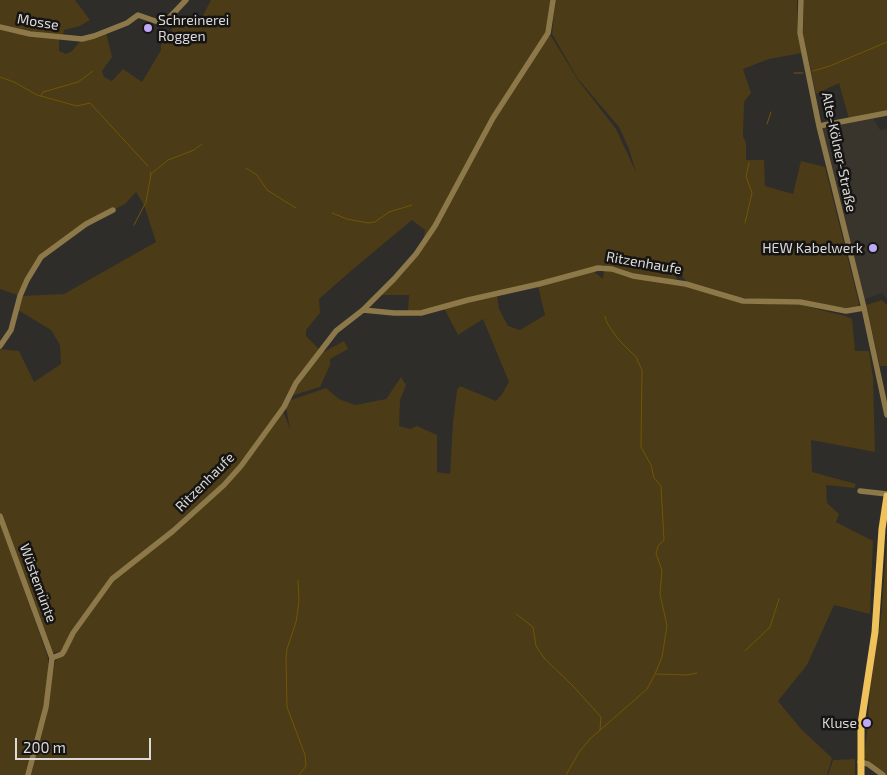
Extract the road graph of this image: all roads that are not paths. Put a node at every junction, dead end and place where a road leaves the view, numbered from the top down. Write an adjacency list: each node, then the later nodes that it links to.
1 (186, 0): 4 (street, Mosse)
2 (553, 0): 9 (street, Ritzenhaufe)
3 (801, 0): 6 (street, Alte-Kölner-Straße)
4 (0, 27)
5 (887, 113): 6 (street)
6 (819, 126): 8 (street, Alte-Kölner-Straße)
7 (113, 210): 10 (street)
8 (864, 308): 9 (street, Ritzenhaufe); 11 (street, Alte-Kölner-Straße)
9 (363, 310): 15 (street, Ritzenhaufe)
10 (0, 346)
11 (887, 415)
12 (860, 491): 13 (street)
13 (887, 495): 16 (main road)
14 (0, 516): 15 (street, Wüstemünte)
15 (52, 658): 17 (street)
16 (860, 762): 18 (main road); 19 (street)
17 (28, 775)
18 (861, 775)
19 (883, 775)

